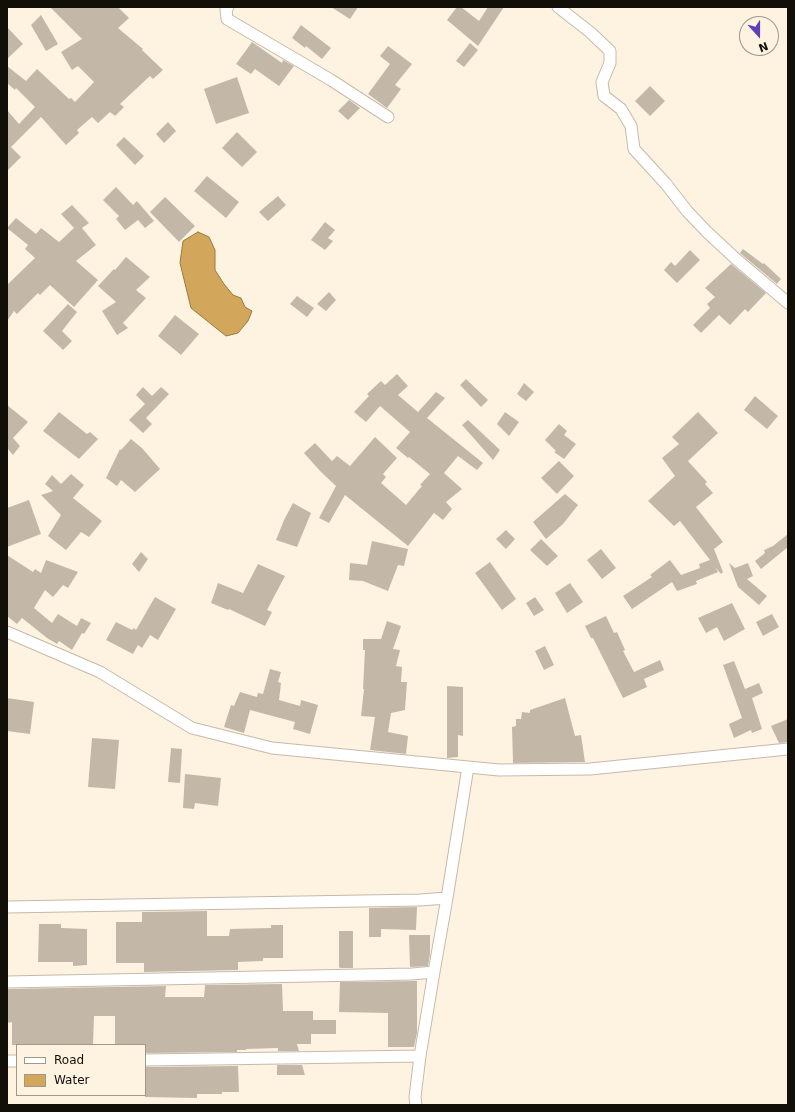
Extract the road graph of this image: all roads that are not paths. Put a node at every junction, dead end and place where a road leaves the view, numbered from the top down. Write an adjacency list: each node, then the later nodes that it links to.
1 (228, 7): 3 (street)
2 (558, 7): 4 (street)
3 (388, 117)
4 (788, 303)
5 (7, 632): 7 (street)
6 (788, 749): 7 (street)
7 (468, 767): 8 (street)
8 (447, 898): 9 (street); 10 (street)
9 (7, 907)
10 (434, 972): 11 (street); 12 (street)
11 (7, 982)
12 (420, 1056): 13 (street); 14 (street)
13 (146, 1060)
14 (416, 1105)

